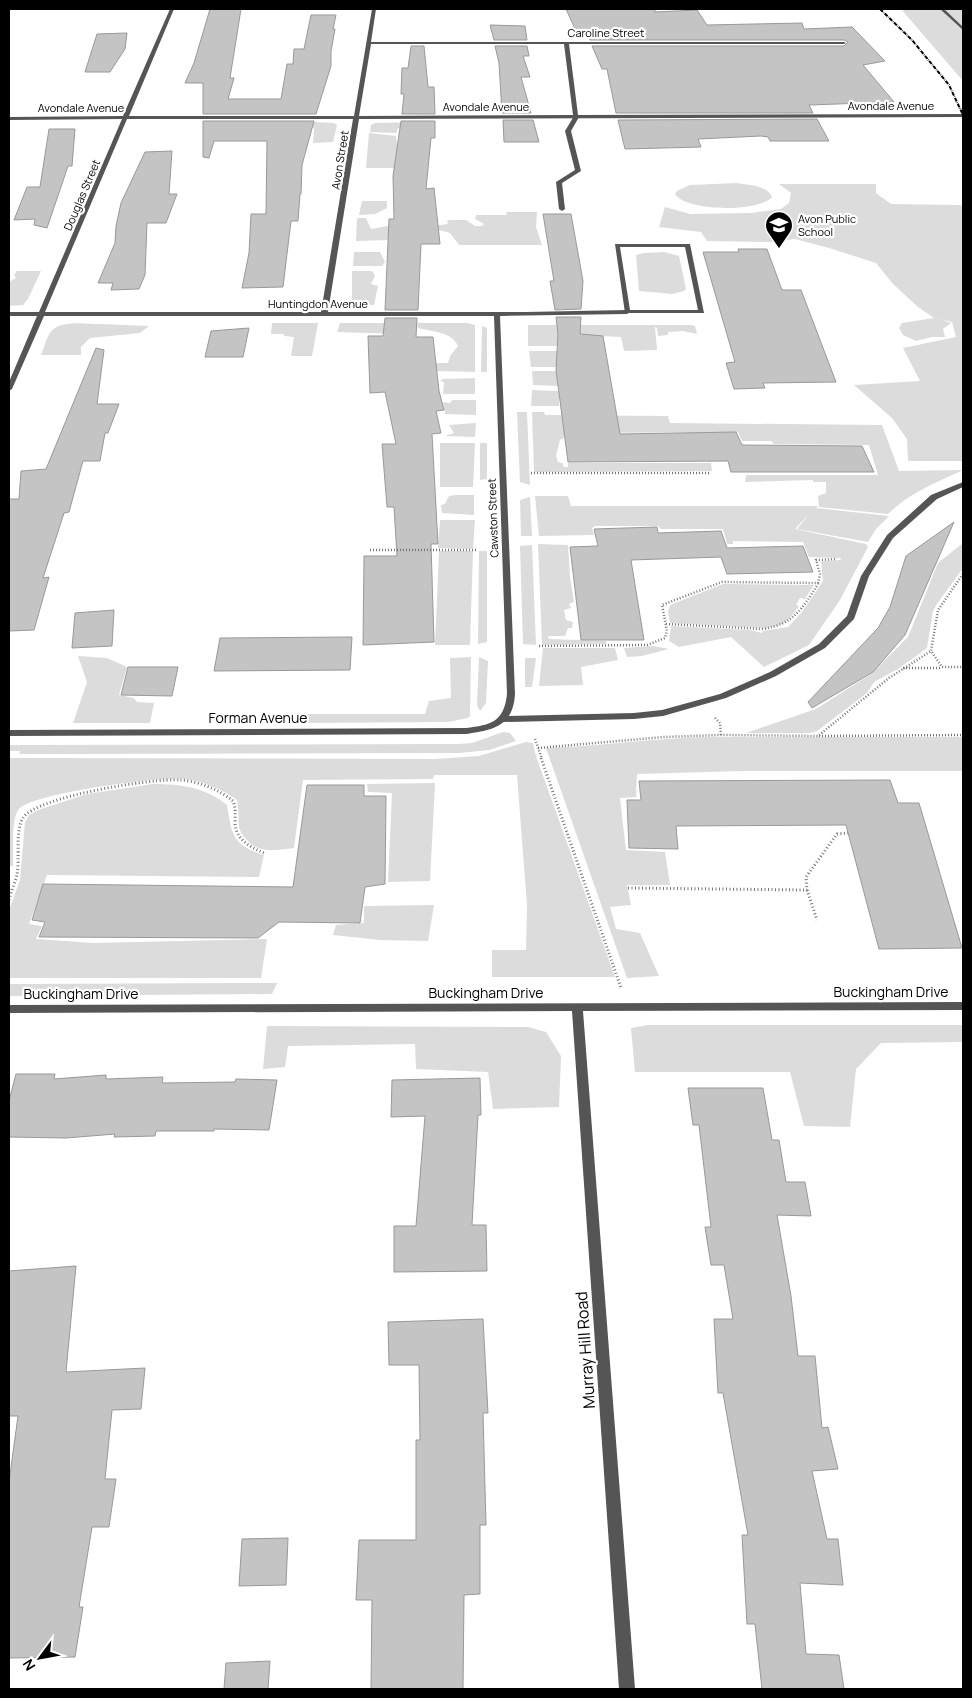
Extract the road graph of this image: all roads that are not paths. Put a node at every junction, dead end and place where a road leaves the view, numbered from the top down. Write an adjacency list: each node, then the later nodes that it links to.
1 (172, 9): 11 (street, Douglas Street)
2 (374, 9): 5 (street, Avon Street)
3 (942, 9): 4 (street)
4 (963, 30)
5 (369, 43): 6 (street, Caroline Street); 12 (street, Avon Street)
6 (566, 43): 7 (street, Caroline Street); 9 (street)
7 (844, 43)
8 (963, 116): 9 (street, Avondale Avenue)
9 (576, 117): 12 (street, Avondale Avenue); 13 (street)
10 (9, 118): 11 (street, Avondale Avenue)
11 (125, 118): 12 (street, Avondale Avenue); 16 (street, Douglas Street)
12 (357, 118): 17 (street, Avon Street)
13 (562, 209)
14 (626, 312): 14 (street, Huntingdon Avenue); 18 (street, Huntingdon Avenue)
15 (9, 314): 16 (street, Huntingdon Avenue)
16 (41, 314): 17 (street, Huntingdon Avenue); 19 (street, Douglas Street)
17 (324, 314): 18 (street, Huntingdon Avenue)
18 (497, 314): 21 (street, Cawston Street)
19 (9, 388)
20 (963, 484): 21 (street)
21 (504, 719): 22 (street, Forman Avenue)
22 (9, 733)
23 (963, 1006): 24 (street, Buckingham Drive)
24 (577, 1007): 25 (street, Buckingham Drive); 26 (street, Murray Hill Road)
25 (9, 1009)
26 (627, 1689)

